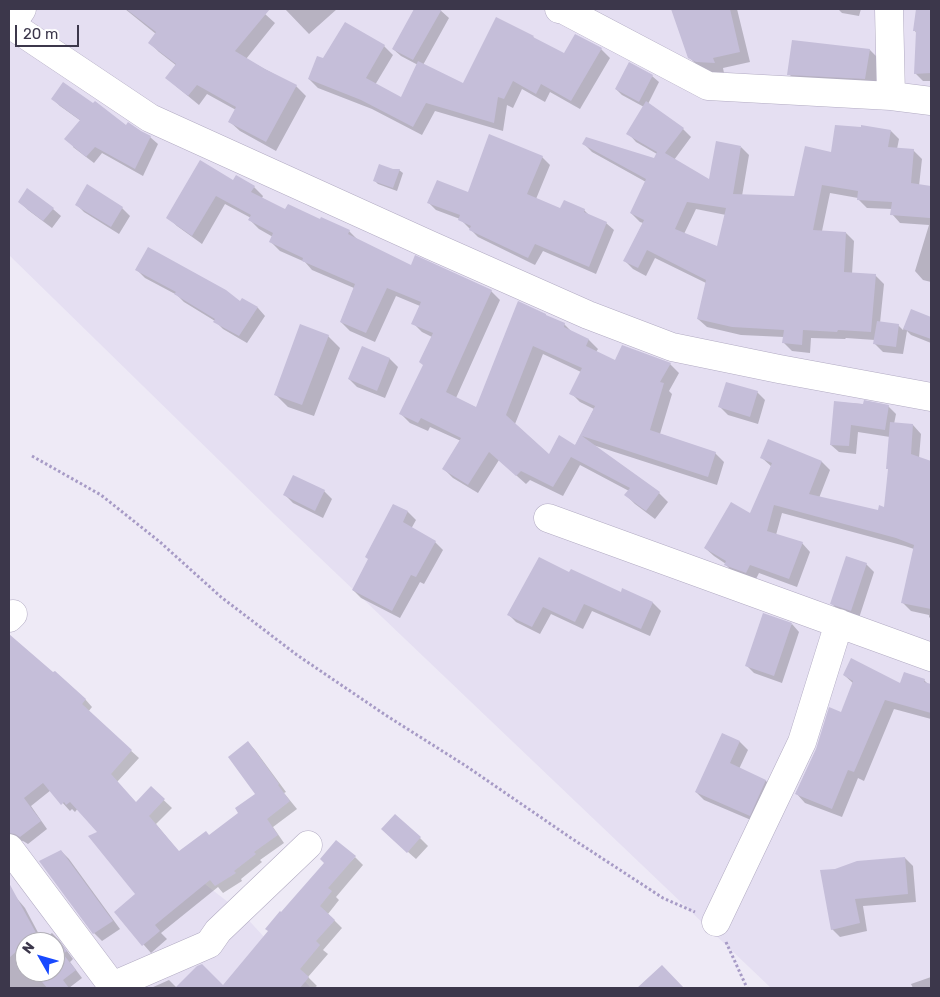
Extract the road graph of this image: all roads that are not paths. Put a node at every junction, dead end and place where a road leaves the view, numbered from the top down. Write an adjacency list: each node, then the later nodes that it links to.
1 (22, 9): 6 (street)
2 (559, 9): 4 (street)
3 (889, 9): 4 (street)
4 (891, 96): 5 (street)
5 (931, 101)
6 (931, 397)
7 (548, 518): 8 (street)
8 (839, 623): 9 (street); 12 (street)
9 (931, 656)
10 (308, 845): 13 (street)
11 (9, 848): 13 (street)
12 (716, 922)
13 (113, 987)

